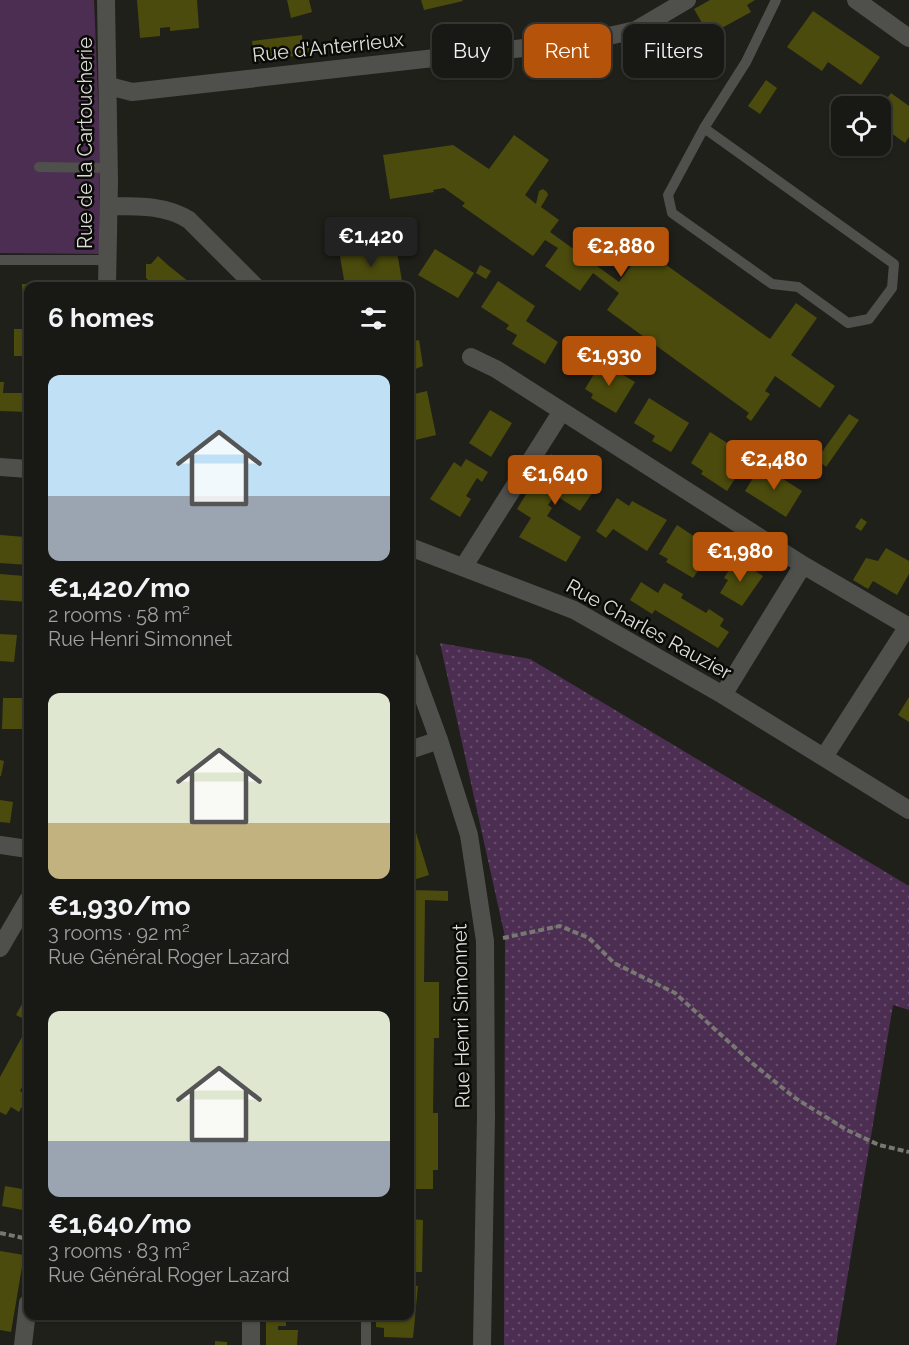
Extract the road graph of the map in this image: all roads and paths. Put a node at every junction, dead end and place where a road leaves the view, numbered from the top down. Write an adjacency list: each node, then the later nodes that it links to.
1 (106, 0): 6 (street, Rue de la Cartoucherie)
2 (687, 0): 6 (street, Rue d'Anterrieux)
3 (776, 0): 7 (lane)
4 (856, 0): 5 (street)
5 (909, 38)
6 (109, 86): 9 (street, Rue de la Cartoucherie)
7 (704, 128): 7 (lane)
8 (39, 167): 9 (lane)
9 (109, 168): 10 (street, Rue de la Cartoucherie)
10 (108, 206): 12 (street, Rue de la Cartoucherie); 14 (street)
11 (0, 260): 12 (lane)
12 (108, 260): 13 (street, Rue de la Cartoucherie)
13 (107, 282)
14 (251, 282)
15 (471, 357): 16 (street)
16 (562, 411): 20 (street); 21 (street)
17 (0, 467): 18 (street)
18 (24, 469)
19 (414, 548): 21 (street, Rue Charles Rauzier)
20 (803, 565): 22 (street); 24 (street)
21 (464, 566): 24 (street, Rue Charles Rauzier)
22 (908, 626): 27 (street)
23 (414, 672): 25 (street, Rue Henri Simonnet)
24 (723, 694): 27 (street, Rue Charles Rauzier)
25 (439, 740): 26 (street); 32 (street, Rue Henri Simonnet)
26 (414, 749)
27 (824, 757): 28 (street, Rue Charles Rauzier)
28 (909, 810)
29 (0, 845): 30 (street)
30 (24, 848)
31 (24, 907): 33 (street)
32 (485, 941): 34 (path); 43 (street, Rue Henri Simonnet)
33 (0, 948)
34 (909, 1152)
35 (0, 1233): 36 (path)
36 (24, 1238)
37 (26, 1320): 40 (street)
38 (251, 1320): 41 (street)
39 (366, 1320): 42 (lane)
40 (23, 1345)
41 (251, 1345)
42 (366, 1345)
43 (482, 1345)

